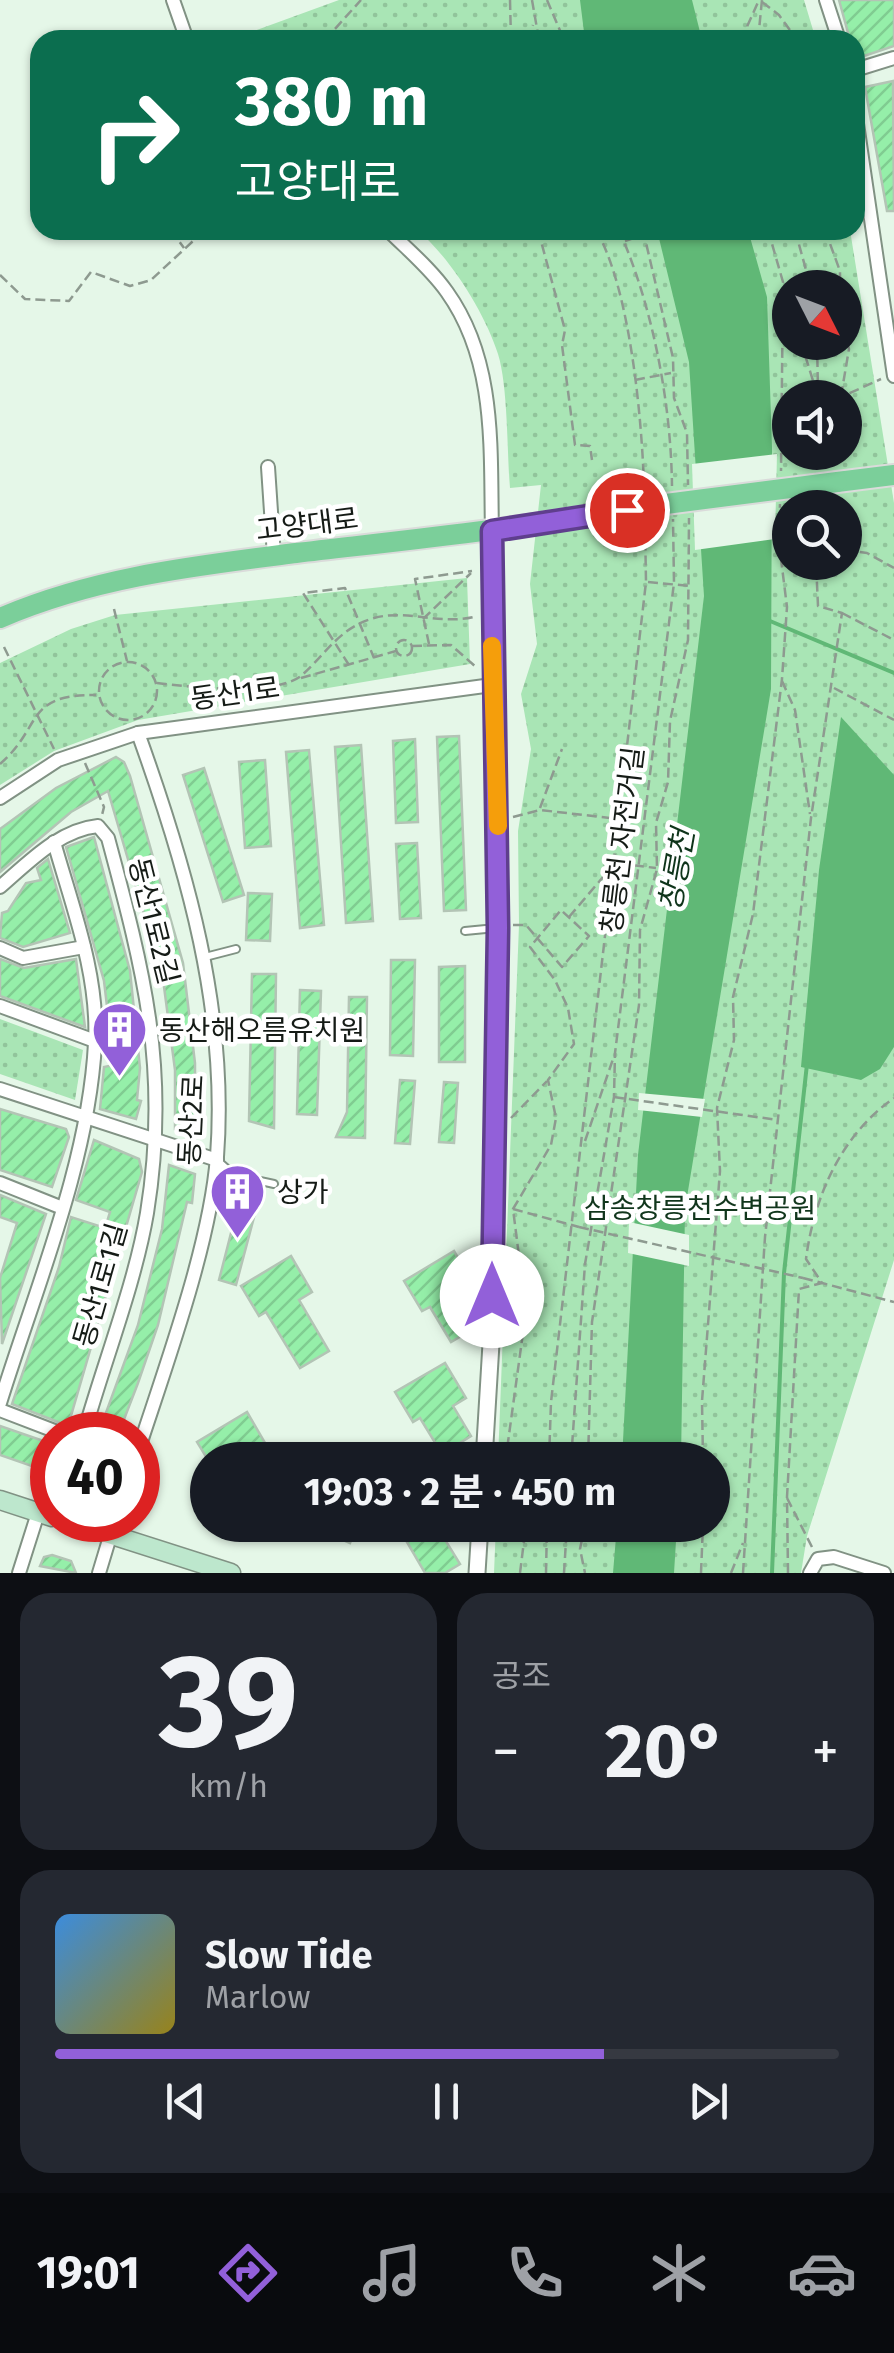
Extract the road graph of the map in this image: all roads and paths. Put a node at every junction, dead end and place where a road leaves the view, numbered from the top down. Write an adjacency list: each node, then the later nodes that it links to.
1 (173, 0): 9 (street)
2 (361, 0): 10 (path)
3 (510, 0): 11 (path)
4 (532, 0): 8 (path)
5 (547, 0): 14 (path)
6 (826, 0): 18 (street)
7 (761, 1): 15 (path); 16 (path); 17 (path)
8 (533, 23): 12 (path); 13 (path)
9 (184, 30)
10 (334, 30)
11 (511, 30)
12 (531, 30)
13 (535, 30)
14 (560, 30)
15 (747, 30)
16 (759, 30)
17 (790, 30)
18 (836, 30)
19 (894, 58): 20 (street)
20 (865, 67)
21 (865, 189): 41 (street)
22 (179, 240): 33 (path)
23 (194, 240): 33 (path)
24 (398, 240): 54 (street)
25 (541, 240): 44 (path)
26 (600, 240): 42 (path)
27 (628, 240): 32 (path)
28 (647, 240): 39 (path)
29 (771, 240): 34 (path)
30 (798, 240): 35 (path)
31 (828, 240): 36 (path)
32 (624, 242): 40 (path)
33 (185, 248): 37 (path)
34 (780, 270)
35 (805, 270)
36 (835, 270)
37 (0, 275)
38 (782, 360): 47 (path)
39 (672, 373): 40 (path); 50 (path)
40 (660, 375): 42 (path); 48 (path)
41 (889, 377): 43 (path)
42 (634, 381): 49 (path)
43 (862, 389)
44 (592, 460)
45 (268, 468): 56 (street)
46 (894, 475): 54 (main road, 고양대로, bridge)
47 (781, 483)
48 (672, 485)
49 (644, 488)
50 (688, 490)
51 (673, 504): 61 (path, 창릉천 자전거길)
52 (688, 510): 62 (path)
53 (645, 526): 60 (path)
54 (492, 531): 56 (main road, 고양대로); 82 (street)
55 (862, 554): 57 (path)
56 (274, 556): 66 (main road, 고양대로)
57 (894, 568)
58 (783, 580): 80 (path)
59 (817, 580): 64 (path)
60 (646, 582): 61 (path); 100 (path)
61 (674, 583): 62 (path); 104 (path, 창릉천 자전거길)
62 (690, 586): 105 (path)
63 (114, 609): 76 (path)
64 (842, 613): 70 (path); 83 (path)
65 (474, 617): 67 (path)
66 (0, 618)
67 (422, 620): 67 (path); 68 (path); 71 (path)
68 (360, 623): 69 (path); 69 (path); 75 (path)
69 (333, 640): 77 (path); 79 (path)
70 (894, 640)
71 (429, 644): 72 (path); 78 (path)
72 (412, 646): 74 (path); 74 (path)
73 (4, 647): 86 (path)
74 (396, 651): 75 (path)
75 (374, 658): 77 (path)
76 (127, 662): 81 (path); 84 (path)
77 (349, 665): 79 (path)
78 (476, 667)
79 (300, 678): 81 (path)
80 (782, 679): 99 (path); 123 (path)
81 (157, 683): 85 (path)
82 (492, 685): 91 (street, 동산1로); 108 (street)
83 (833, 688): 89 (path); 99 (path)
84 (100, 694): 86 (path); 88 (path)
85 (150, 710): 87 (path); 88 (path)
86 (37, 714): 93 (path); 95 (path)
87 (154, 716)
88 (116, 717): 90 (path)
89 (894, 720)
90 (116, 728)
91 (138, 733): 96 (street, 동산1로); 114 (street, 동산2로)
92 (562, 749): 97 (path)
93 (56, 754)
94 (84, 761): 101 (path)
95 (0, 764)
96 (0, 798)
97 (540, 810): 98 (path); 100 (path)
98 (512, 817)
99 (811, 818): 125 (path)
100 (622, 819): 103 (path)
101 (98, 826): 102 (street); 127 (street, 동산1로2길)
102 (54, 842): 106 (street); 111 (street)
103 (615, 863): 104 (path); 107 (path); 128 (path)
104 (639, 864): 105 (path); 117 (path, 창릉천 자전거길)
105 (657, 868): 121 (path)
106 (0, 886)
107 (569, 918): 110 (path); 110 (path)
108 (505, 927): 109 (lane); 110 (path); 142 (street)
109 (465, 932)
110 (537, 937): 118 (path)
111 (84, 947): 112 (street); 116 (street)
112 (0, 948)
113 (236, 950): 114 (lane)
114 (204, 958): 129 (street, 동산2로)
115 (0, 1006): 116 (street)
116 (95, 1041): 124 (street)
117 (615, 1053): 120 (path, 창릉천 자전거길); 128 (path)
118 (548, 1080): 126 (path); 134 (path)
119 (0, 1090): 124 (street)
120 (614, 1096): 121 (path); 145 (path, 창릉천 자전거길)
121 (625, 1096): 123 (path); 146 (path)
122 (894, 1098): 136 (path)
123 (717, 1108): 125 (path); 147 (path)
124 (86, 1119): 127 (street); 132 (street)
125 (779, 1120): 151 (path)
126 (504, 1124)
127 (154, 1140): 129 (street); 139 (street, 동산1로1길)
128 (582, 1149): 135 (path)
129 (217, 1160): 131 (lane); 140 (street, 동산2로)
130 (0, 1183): 132 (street)
131 (274, 1184)
132 (60, 1207): 138 (street)
133 (506, 1207): 134 (path)
134 (513, 1209): 135 (path); 143 (path)
135 (572, 1224): 136 (path, bridge); 144 (path)
136 (822, 1283): 137 (path); 148 (path)
137 (894, 1302)
138 (0, 1407): 141 (street)
139 (90, 1412)
140 (150, 1412)
141 (30, 1420)
142 (485, 1442)
143 (508, 1442)
144 (550, 1442)
145 (571, 1442)
146 (589, 1442)
147 (703, 1442)
148 (787, 1498): 161 (path); 174 (path)
149 (0, 1500): 150 (main road)
150 (30, 1509)
151 (744, 1541): 172 (path); 173 (path)
152 (33, 1542): 163 (street)
153 (108, 1542): 164 (street)
154 (148, 1542): 162 (main road)
155 (479, 1542): 166 (street)
156 (524, 1542): 167 (path)
157 (547, 1542): 168 (path)
158 (566, 1542): 169 (path)
159 (581, 1542): 170 (path)
160 (703, 1542): 171 (path)
161 (814, 1550)
162 (209, 1570): 165 (main road)
163 (19, 1573)
164 (99, 1573)
165 (231, 1573)
166 (477, 1573)
167 (520, 1573)
168 (546, 1573)
169 (564, 1573)
170 (586, 1573)
171 (702, 1573)
172 (730, 1573)
173 (744, 1573)
174 (788, 1573)
175 (810, 1573): 176 (street)
176 (884, 1573)

